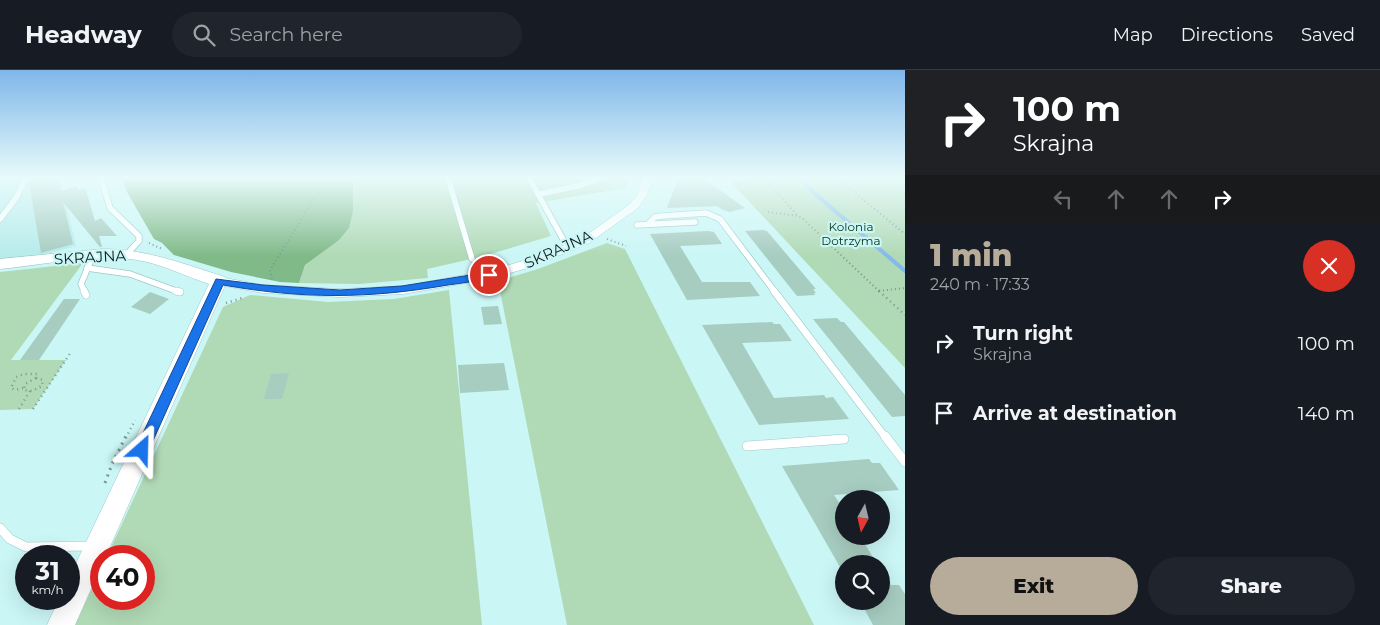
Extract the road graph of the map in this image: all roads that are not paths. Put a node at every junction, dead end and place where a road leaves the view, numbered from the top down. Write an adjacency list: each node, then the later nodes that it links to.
1 (12, 204): 6 (lane)
2 (109, 204): 11 (lane)
3 (456, 204): 12 (lane)
4 (544, 204): 10 (lane)
5 (636, 204): 10 (street, SKRAJNA)
6 (0, 219)
7 (695, 222): 8 (lane)
8 (648, 224): 9 (lane); 20 (lane)
9 (637, 225)
10 (568, 248): 15 (street, SKRAJNA)
11 (132, 249): 13 (street, SKRAJNA); 15 (street, SKRAJNA)
12 (472, 259)
13 (90, 261): 14 (street, SKRAJNA); 16 (lane); 17 (lane)
14 (0, 264)
15 (219, 281): 22 (street)
16 (180, 292)
17 (86, 295)
18 (844, 439): 19 (lane)
19 (747, 446)
20 (905, 462)
21 (0, 528): 23 (lane)
22 (98, 545)
23 (90, 546)
24 (90, 563): 25 (street)
25 (61, 625)

